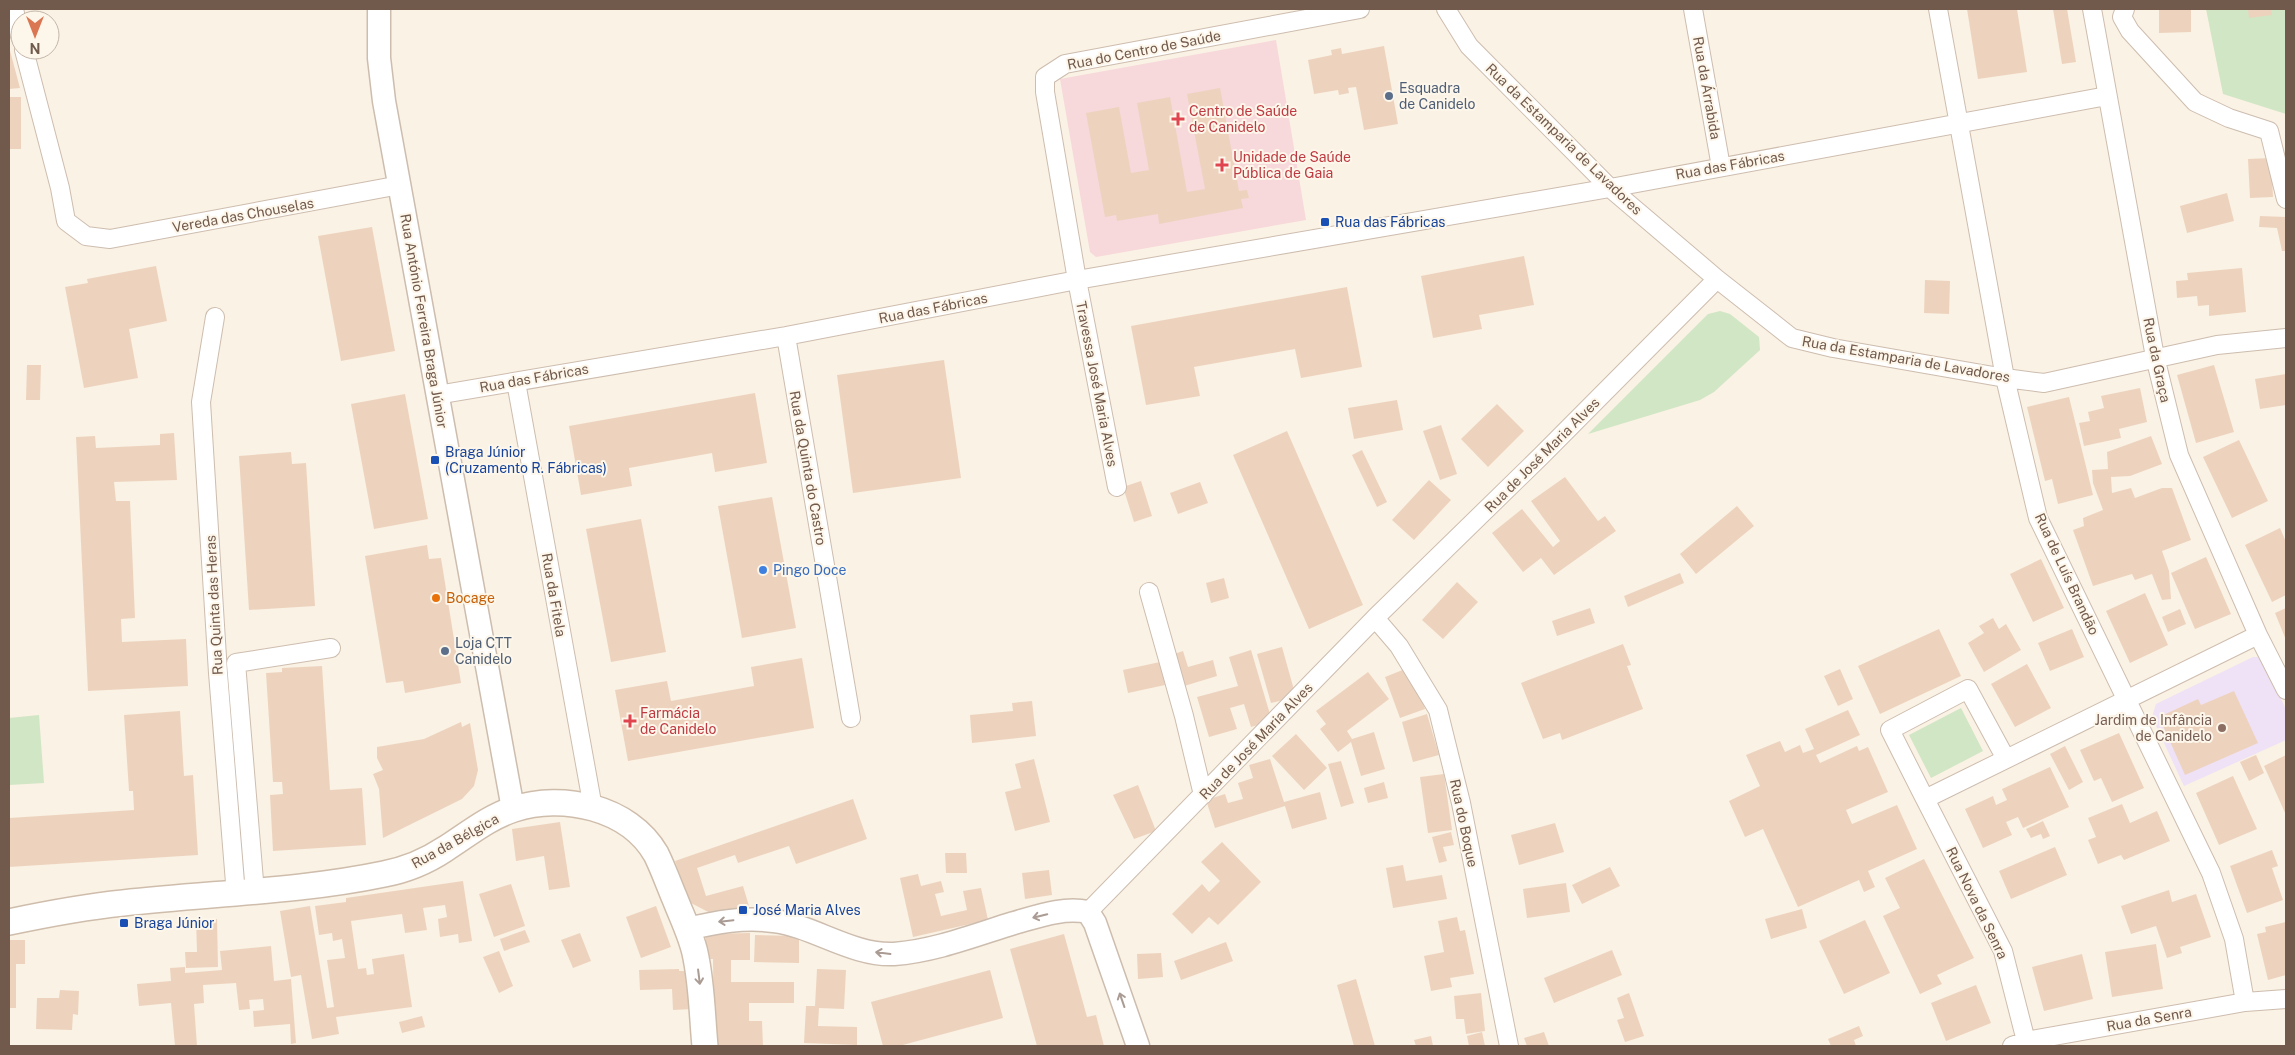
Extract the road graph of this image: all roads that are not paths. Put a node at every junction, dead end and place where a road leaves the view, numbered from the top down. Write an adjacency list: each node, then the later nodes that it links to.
1 (379, 9): 12 (street, Rua António Ferreira Braga Júnior)
2 (1360, 9): 16 (street, Rua do Centro de Saúde)
3 (1446, 9): 13 (street, Rua da Estamparia de Lavadores)
4 (1693, 9): 11 (street, Rua da Árrabida)
5 (1938, 9): 10 (street)
6 (2092, 9): 9 (street, Rua da Graça)
7 (2125, 9): 14 (street)
8 (27, 60): 12 (street, Vereda das Chouselas)
9 (2107, 96): 10 (street, Rua das Fábricas); 20 (street, Rua da Graça)
10 (1958, 123): 11 (street, Rua das Fábricas); 21 (street, Rua de Luís Brandão)
11 (1721, 167): 13 (street, Rua das Fábricas)
12 (400, 185): 23 (street, Rua António Ferreira Braga Júnior)
13 (1610, 188): 15 (street, Rua da Estamparia de Lavadores); 16 (street, Rua das Fábricas)
14 (2286, 199)
15 (1717, 279): 21 (street, Rua da Estamparia de Lavadores); 26 (street, Rua de José Maria Alves)
16 (1077, 280): 18 (street, Rua das Fábricas); 24 (street, Travessa José Maria Alves)
17 (215, 317): 37 (street, Rua Quinta das Heras)
18 (786, 336): 22 (street, Rua das Fábricas); 31 (street, Rua da Quinta do Castro)
19 (2286, 338): 20 (street, Rua da Estamparia de Lavadores)
20 (2154, 357): 21 (street, Rua da Estamparia de Lavadores); 27 (street, Rua da Graça)
21 (2005, 378): 30 (street, Rua de Luís Brandão)
22 (516, 382): 23 (street, Rua das Fábricas); 35 (street, Rua da Fitela)
23 (437, 395): 36 (street, Rua António Ferreira Braga Júnior)
24 (1117, 487)
25 (1149, 592): 33 (street)
26 (1375, 618): 33 (street, Rua de José Maria Alves); 46 (street, Rua do Boque)
27 (2258, 635): 29 (street, Rua da Graça); 30 (street)
28 (331, 648): 37 (street, Rua Quinta das Heras)
29 (2286, 690)
30 (2128, 699): 32 (street); 42 (street, Rua de Luís Brandão)
31 (851, 718)
32 (2006, 759): 34 (street); 34 (street, Rua Nova da Senra)
33 (1203, 795): 38 (street, Rua de José Maria Alves)
34 (1925, 799): 43 (street, Rua Nova da Senra)
35 (593, 808): 36 (main road, Rua da Bélgica); 40 (main road, Rua da Bélgica)
36 (513, 809): 37 (main road, Rua da Bélgica)
37 (246, 894): 39 (main road, Rua da Bélgica)
38 (1088, 912): 40 (street, one-way to 40); 45 (street, one-way to 38)
39 (9, 922)
40 (688, 929): 44 (main road, Rua da Bélgica, one-way to 44)
41 (2286, 999): 42 (street, Rua da Senra)
42 (2245, 1002): 43 (street, Rua da Senra)
43 (2019, 1043)
44 (705, 1046)
45 (1138, 1046)
46 (1509, 1046)

